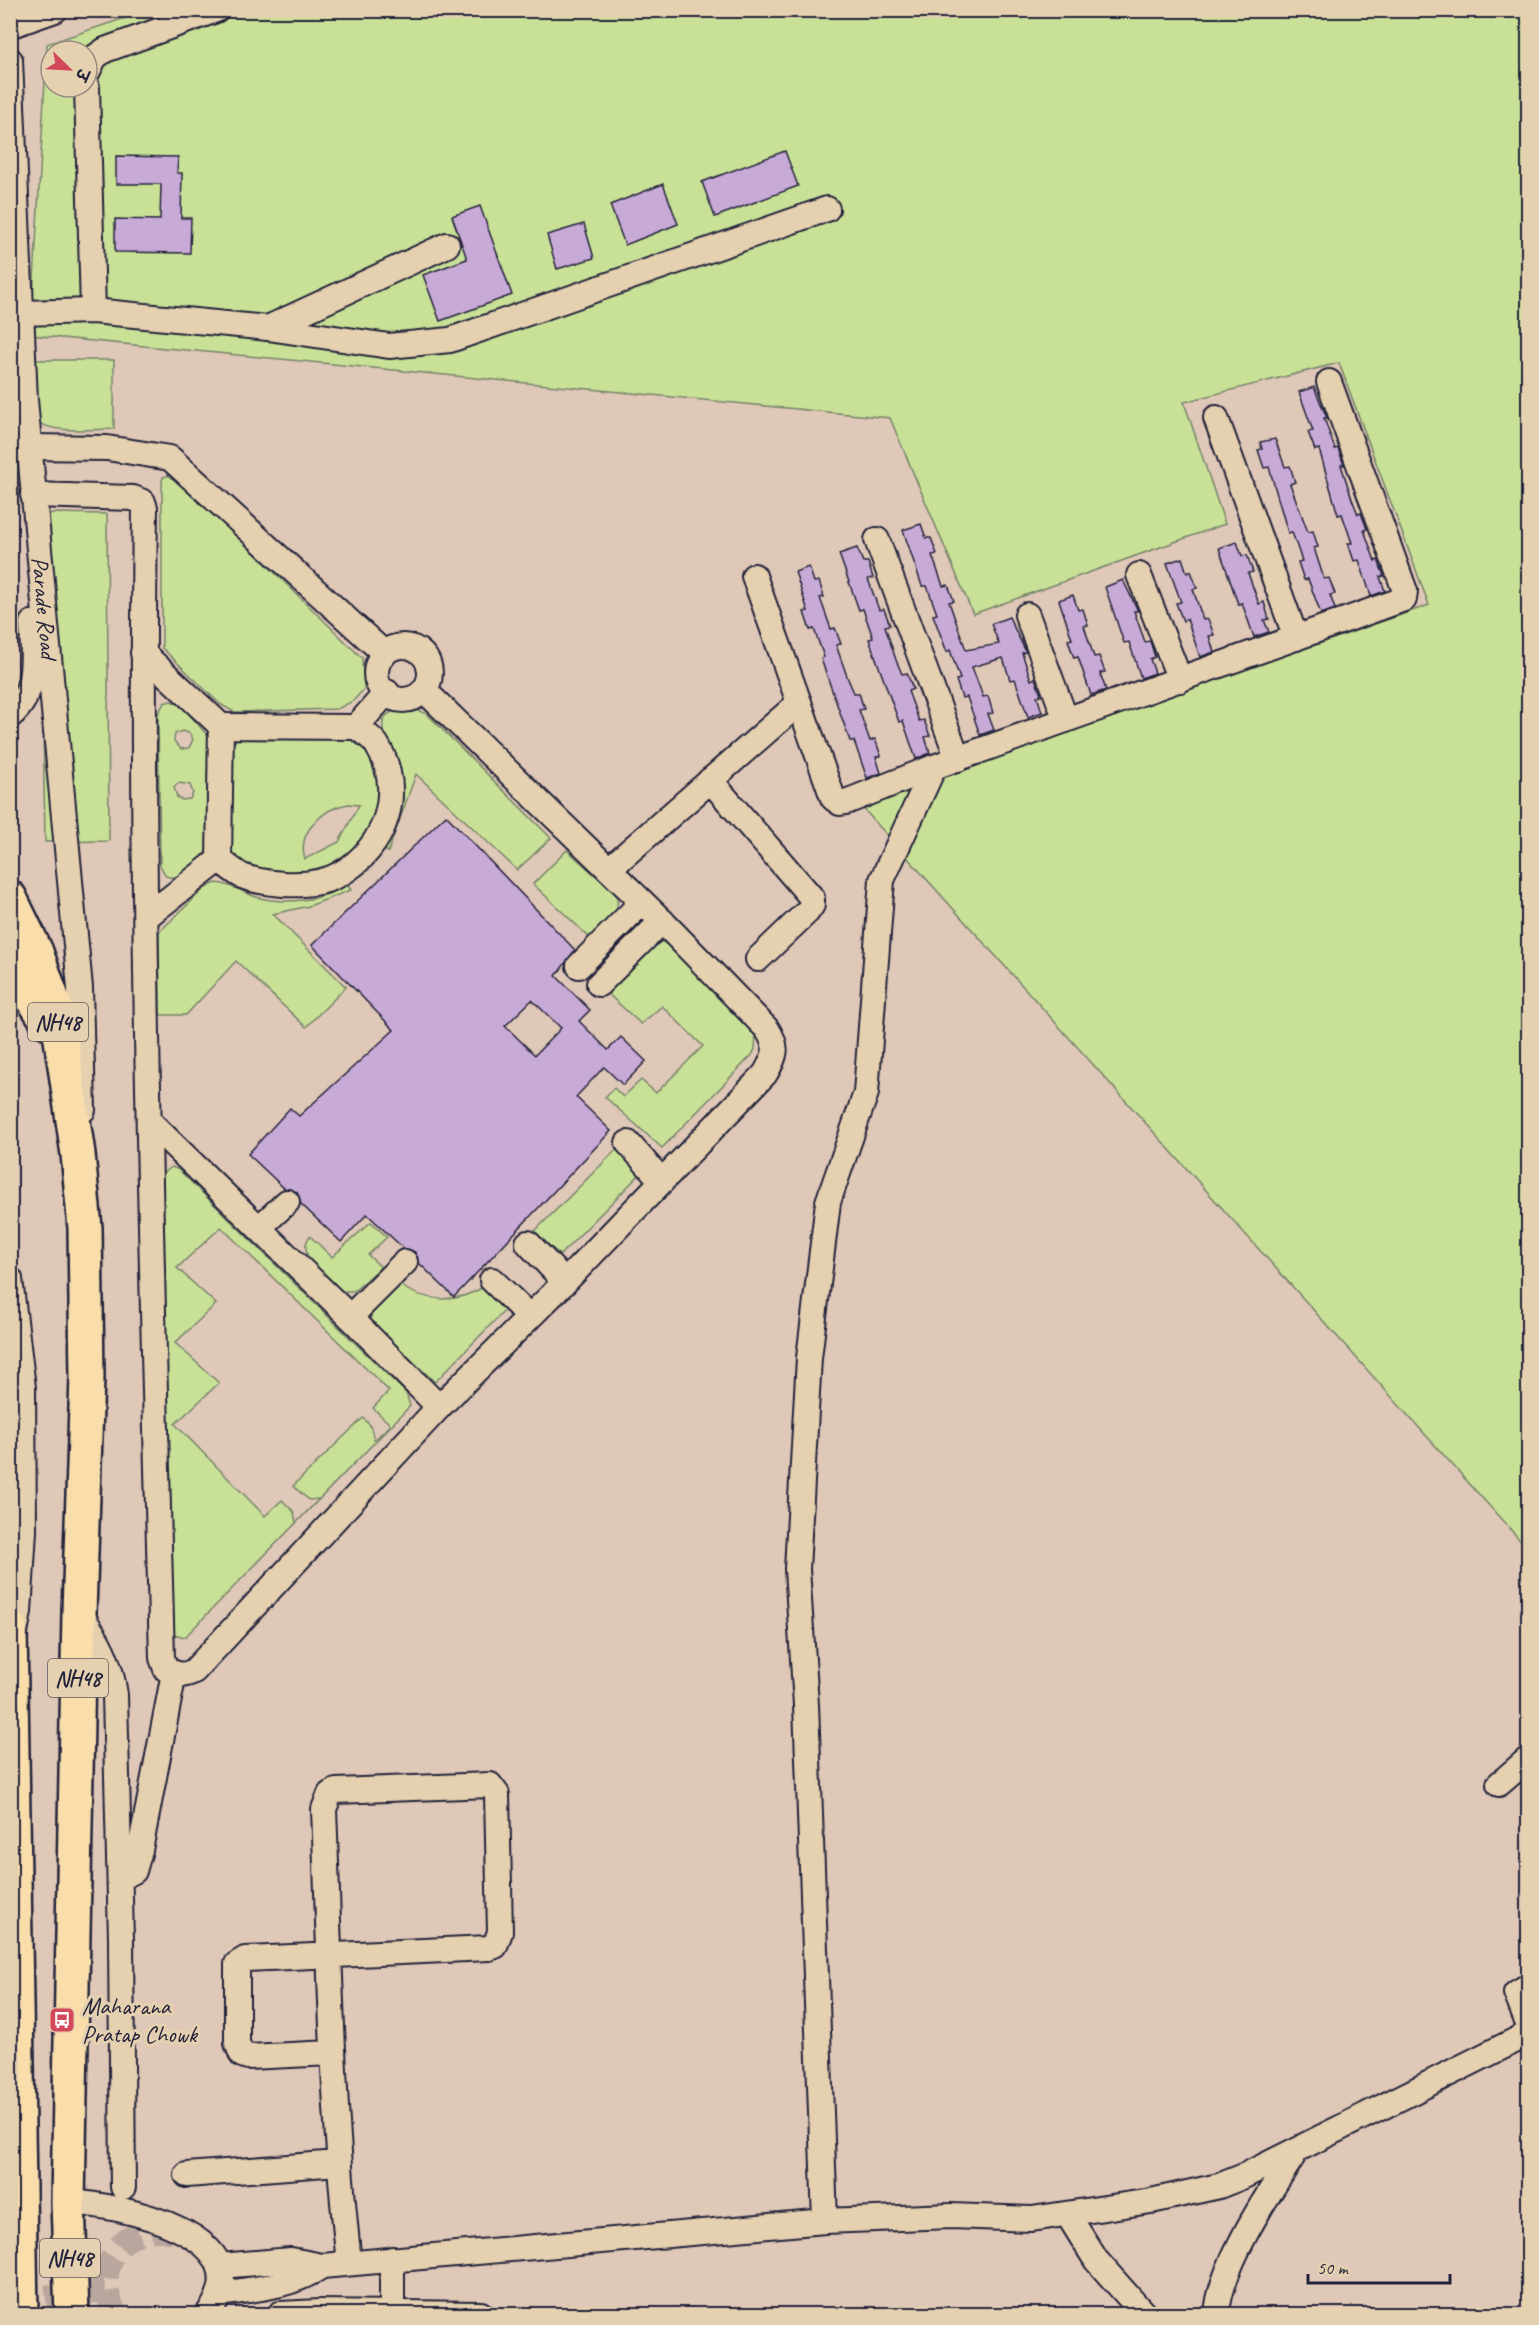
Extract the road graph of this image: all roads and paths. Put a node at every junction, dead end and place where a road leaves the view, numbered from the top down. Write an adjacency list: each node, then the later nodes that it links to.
1 (56, 10): 3 (street)
2 (216, 10): 5 (street)
3 (13, 18): 4 (street)
4 (10, 53)
5 (99, 54)
6 (10, 60): 11 (street, Parade Road)
7 (87, 99): 10 (street)
8 (827, 209): 12 (street)
9 (447, 245): 12 (street)
10 (93, 310): 11 (street); 12 (street)
11 (21, 313): 15 (street, Parade Road)
12 (268, 328)
13 (1329, 382): 22 (street)
14 (1216, 418): 22 (street)
15 (29, 447): 16 (street, Parade Road); 24 (street)
16 (33, 495): 17 (street, Parade Road); 23 (street)
17 (36, 519): 29 (street); 49 (street, Parade Road)
18 (877, 540): 33 (street)
19 (1139, 575): 25 (street)
20 (754, 576): 28 (street)
21 (1027, 615): 30 (street)
22 (1296, 638): 25 (street)
23 (143, 652): 31 (street); 40 (street)
24 (384, 653): 26 (street); 27 (street)
25 (1180, 680): 30 (street)
26 (425, 691): 27 (street); 37 (street)
27 (387, 692): 32 (street)
28 (799, 703): 34 (street); 35 (street)
29 (10, 716)
30 (1066, 720): 33 (street)
31 (221, 726): 32 (street); 36 (street)
32 (356, 727): 36 (street)
33 (958, 759): 34 (street)
34 (934, 767): 78 (street)
35 (710, 780): 37 (street); 42 (street)
36 (219, 860): 40 (street)
37 (609, 869): 39 (street)
38 (10, 898): 46 (highway, NH48)
39 (642, 902): 41 (street); 44 (street)
40 (147, 917): 47 (street)
41 (662, 921): 45 (street); 50 (street)
42 (758, 959)
43 (10, 963): 46 (highway)
44 (579, 966)
45 (599, 984)
46 (62, 1040): 49 (highway, NH48)
47 (149, 1121): 52 (street); 63 (street)
48 (628, 1143): 50 (street)
49 (78, 1154): 61 (highway, NH48)
50 (662, 1181): 57 (street)
51 (287, 1202): 52 (street)
52 (259, 1228): 59 (street)
53 (528, 1243): 57 (street)
54 (405, 1262): 59 (street)
55 (10, 1279): 62 (street)
56 (492, 1280): 58 (street)
57 (565, 1282): 58 (street)
58 (529, 1316): 60 (street)
59 (350, 1317): 60 (street)
60 (439, 1407): 63 (street)
61 (79, 1612): 66 (street); 76 (highway, NH48)
62 (11, 1642): 85 (highway, NH48)
63 (174, 1673): 66 (street)
64 (1528, 1759): 65 (street)
65 (1499, 1784)
66 (120, 1878): 75 (street)
67 (330, 1956): 67 (street); 71 (street); 71 (street)
68 (1528, 1986): 69 (street)
69 (1528, 2024)
70 (1528, 2034): 72 (street)
71 (333, 2053): 73 (street)
72 (1295, 2153): 77 (street); 90 (street)
73 (338, 2163): 74 (street); 80 (street)
74 (188, 2175)
75 (123, 2187)
76 (68, 2202): 81 (street); 86 (highway, NH48)
77 (1068, 2215): 78 (street); 89 (street)
78 (825, 2221): 79 (street)
79 (392, 2259): 80 (street); 84 (street)
80 (349, 2262): 82 (street)
81 (220, 2266): 82 (street); 83 (street)
82 (322, 2266): 83 (street)
83 (213, 2304)
84 (392, 2313): 87 (street); 88 (street)
85 (21, 2314)
86 (72, 2314)
87 (280, 2314)
88 (481, 2314)
89 (1144, 2314)
90 (1217, 2314)

